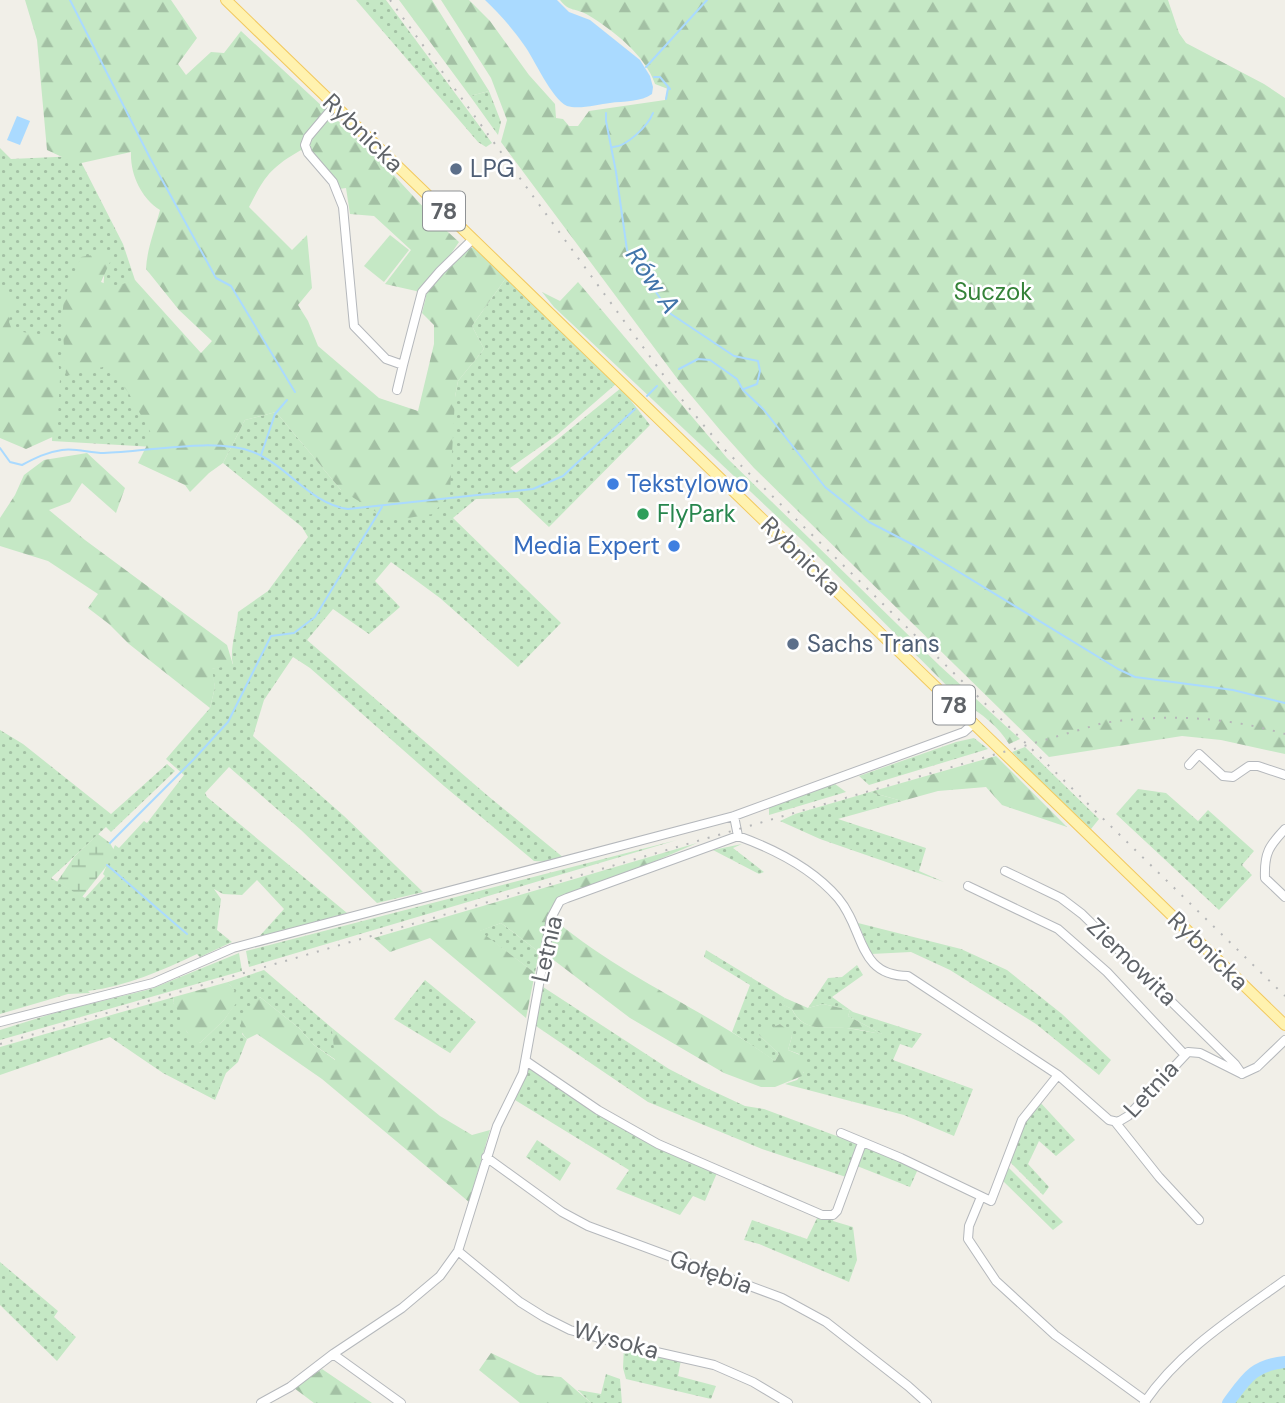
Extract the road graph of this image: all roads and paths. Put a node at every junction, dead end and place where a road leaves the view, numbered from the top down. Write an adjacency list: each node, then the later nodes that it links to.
1 (226, 0): 2 (main road, Rybnicka / 78)
2 (335, 105): 3 (main road, Rybnicka / 78); 4 (street)
3 (473, 239): 4 (street); 6 (main road, Rybnicka / 78)
4 (403, 365): 5 (street)
5 (397, 390)
6 (974, 723): 9 (street); 16 (main road, Rybnicka / 78)
7 (1189, 765): 8 (street)
8 (1285, 775)
9 (734, 816): 11 (street); 15 (street)
10 (1285, 829): 14 (street)
11 (738, 836): 19 (street, Letnia); 21 (street, Letnia)
12 (1005, 871): 20 (street, Ziemowita)
13 (968, 886): 18 (street)
14 (1285, 897)
15 (0, 1022)
16 (1285, 1025)
17 (1285, 1040): 20 (street)
18 (1184, 1054): 20 (street, Letnia); 22 (street, Letnia)
19 (526, 1061): 24 (street); 25 (street, Letnia)
20 (1242, 1074)
21 (1058, 1075): 22 (street, Letnia); 26 (street)
22 (1116, 1123): 27 (street)
23 (841, 1133): 24 (street)
24 (862, 1143): 26 (street)
25 (486, 1157): 28 (street, Letnia); 35 (street, Gołębia)
26 (981, 1198): 32 (street)
27 (1199, 1220)
28 (458, 1251): 30 (street, Letnia); 34 (street, Wysoka)
29 (1285, 1280): 32 (street)
30 (333, 1354): 31 (street, Letnia); 33 (street)
31 (266, 1402)
32 (1145, 1402)
33 (401, 1403)
34 (788, 1403)
35 (927, 1403)

